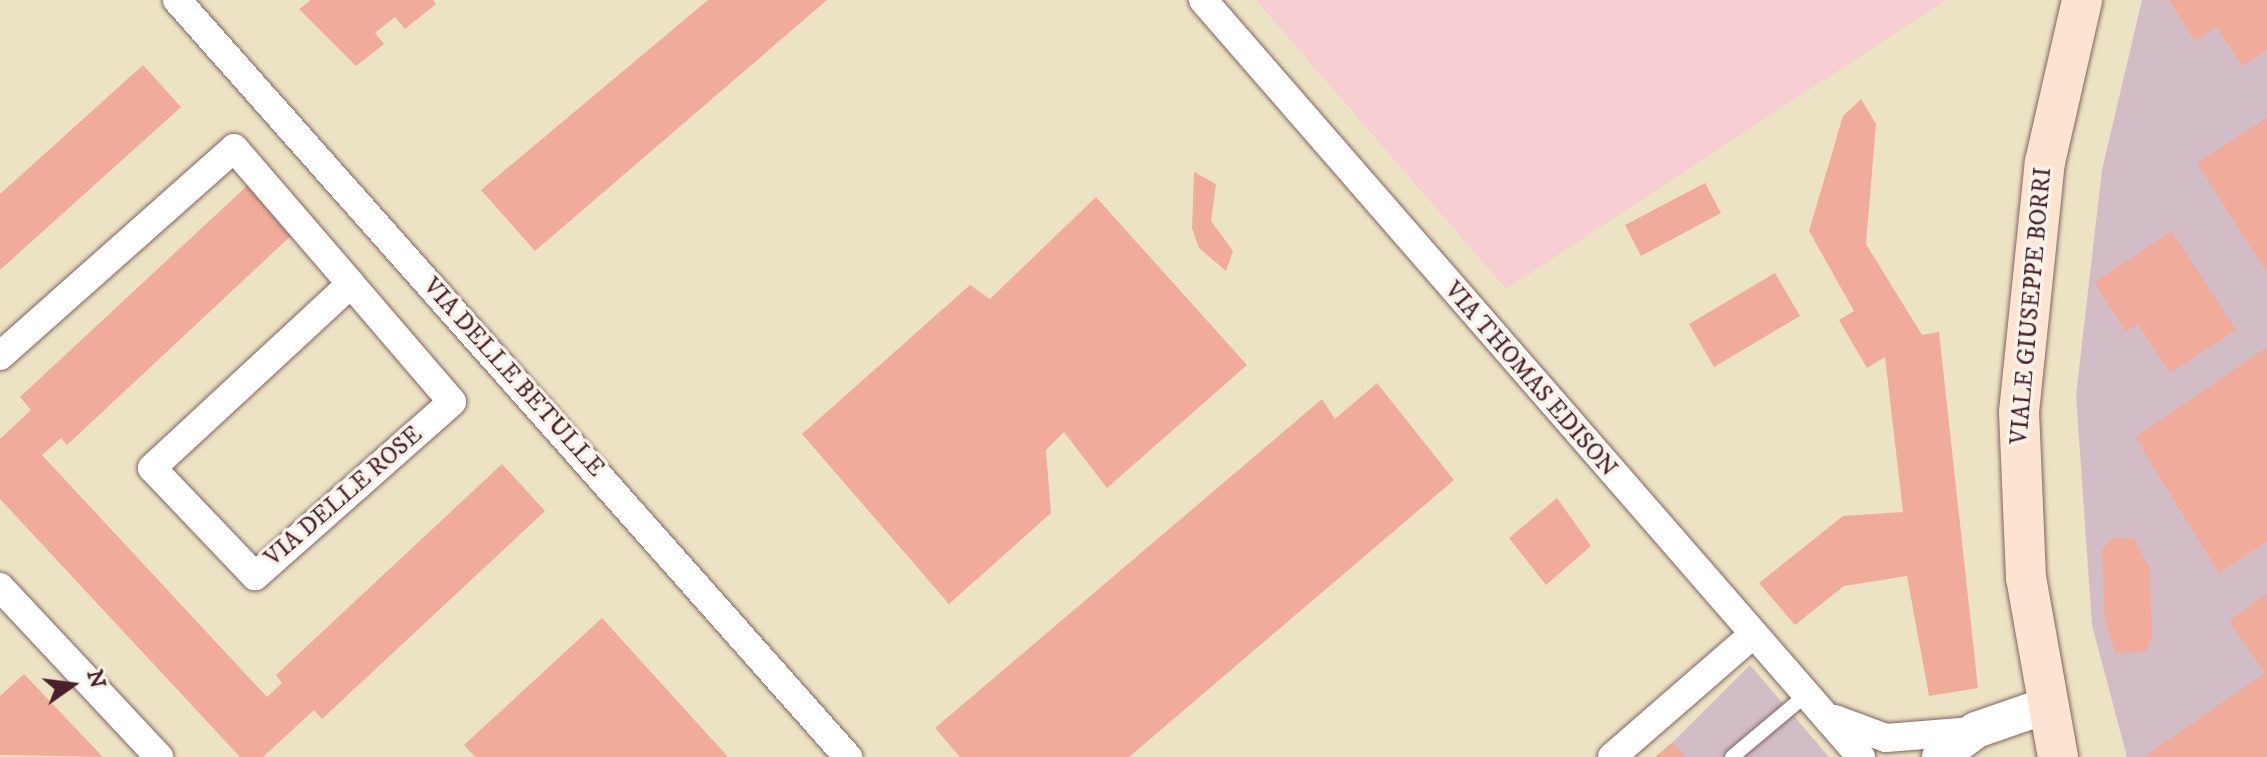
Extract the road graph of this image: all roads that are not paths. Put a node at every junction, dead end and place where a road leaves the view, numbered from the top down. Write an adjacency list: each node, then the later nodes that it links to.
1 (177, 0): 12 (street, VIA DELLE BETULLE)
2 (1203, 0): 7 (street, VIA THOMAS EDISON)
3 (2082, 0): 9 (main road, VIALE GIUSEPPE BORRI)
4 (351, 284): 4 (street, VIA DELLE ROSE); 5 (street, VIA DELLE ROSE)
5 (0, 356)
6 (0, 587): 11 (street)
7 (1750, 637): 8 (street, VIA THOMAS EDISON); 13 (street)
8 (1815, 704): 10 (street); 14 (lane); 15 (street, VIA THOMAS EDISON)
9 (2045, 706): 10 (street); 17 (main road, VIALE GIUSEPPE BORRI)
10 (1976, 730): 16 (street)
11 (159, 757)
12 (848, 757)
13 (1612, 757)
14 (1732, 757)
15 (1861, 757)
16 (1940, 757)
17 (2057, 757)

